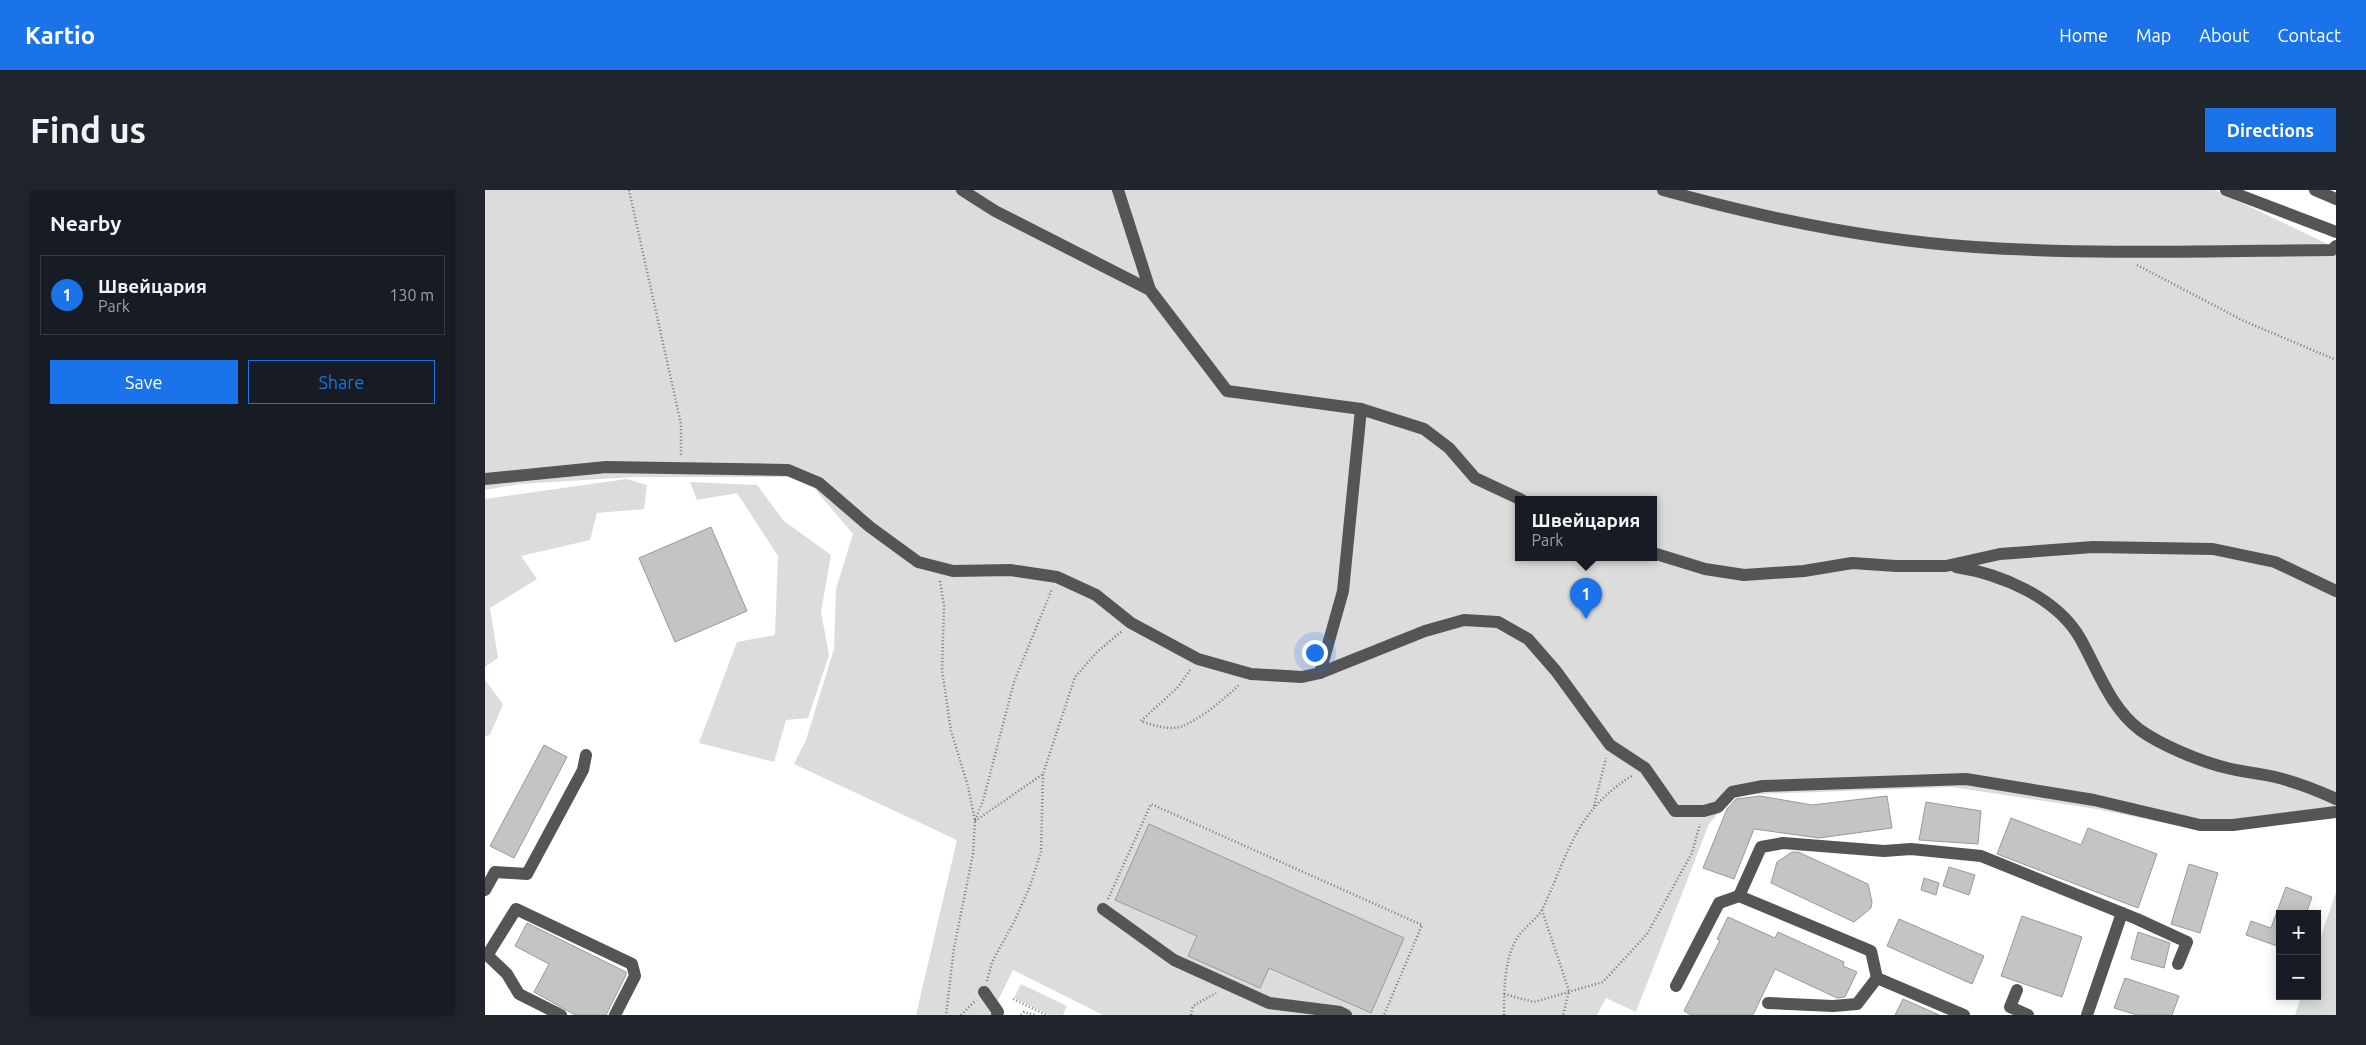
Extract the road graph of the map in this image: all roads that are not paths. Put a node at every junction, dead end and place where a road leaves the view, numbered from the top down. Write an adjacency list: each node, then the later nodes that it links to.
1 (962, 190): 9 (lane)
2 (1118, 190): 9 (lane)
3 (1663, 190): 8 (lane)
4 (2225, 190): 7 (lane)
5 (2315, 190): 6 (lane)
6 (2336, 199)
7 (2336, 232)
8 (2336, 246)
9 (1150, 290): 10 (lane)
10 (1361, 409): 12 (lane); 16 (lane)
11 (485, 479): 16 (lane)
12 (1515, 497)
13 (1657, 554): 14 (lane)
14 (1946, 566): 15 (lane); 18 (lane)
15 (2336, 590)
16 (1320, 673): 19 (lane)
17 (586, 755): 20 (lane)
18 (2336, 799)
19 (2336, 812)
20 (485, 890)
21 (1739, 896): 23 (lane); 26 (lane); 27 (lane)
22 (1103, 909): 34 (lane)
23 (2122, 913): 25 (lane); 37 (lane)
24 (486, 954): 31 (lane); 32 (lane)
25 (2178, 964)
26 (1877, 978): 30 (lane); 35 (lane)
27 (1676, 986)
28 (2017, 990): 36 (lane)
29 (984, 992): 33 (lane)
30 (1768, 1003)
31 (561, 1015)
32 (615, 1015)
33 (997, 1015)
34 (1346, 1015)
35 (1964, 1015)
36 (2028, 1015)
37 (2087, 1015)

